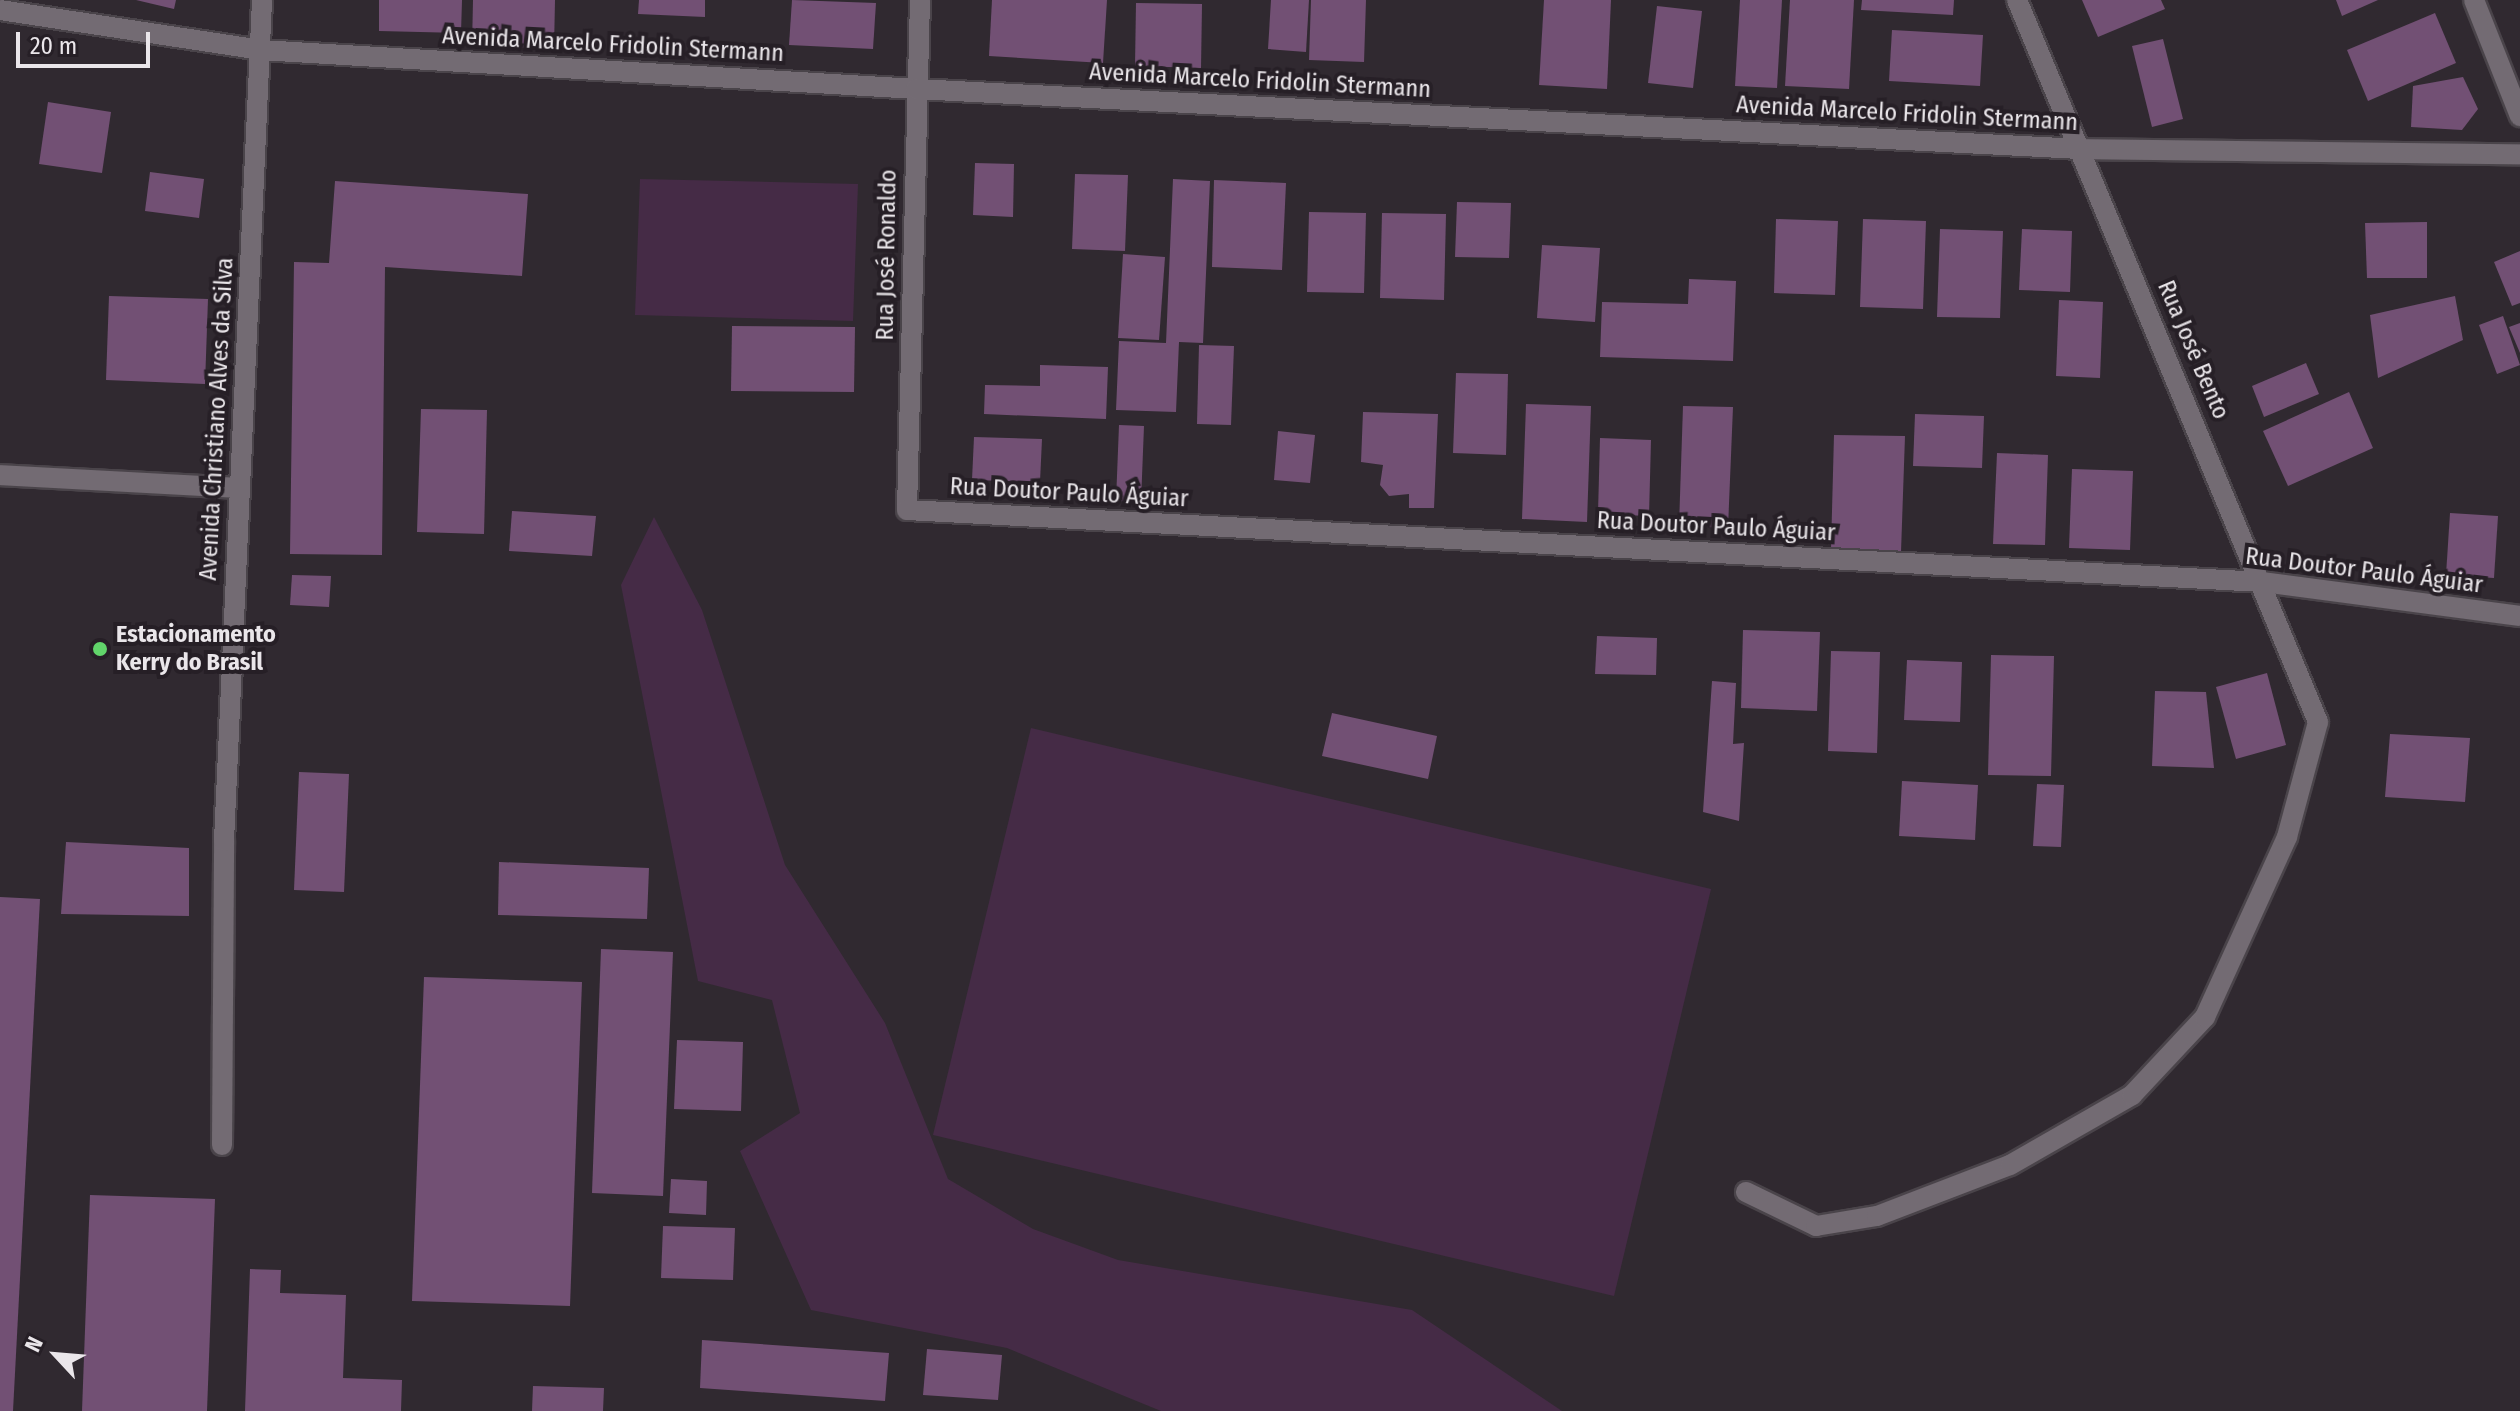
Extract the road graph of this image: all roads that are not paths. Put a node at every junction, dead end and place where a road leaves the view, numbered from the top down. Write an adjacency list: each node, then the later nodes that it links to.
1 (262, 0): 6 (street, Avenida Christiano Alves da Silva)
2 (920, 0): 7 (street, Rua José Ronaldo)
3 (2017, 0): 9 (street, Rua José Bento)
4 (2474, 0): 8 (street)
5 (0, 10): 6 (street, Avenida Marcelo Fridolin Stermann)
6 (260, 50): 7 (street, Avenida Marcelo Fridolin Stermann); 12 (street, Avenida Christiano Alves da Silva)
7 (916, 89): 9 (street, Avenida Marcelo Fridolin Stermann); 13 (street, Rua José Ronaldo)
8 (2520, 116)
9 (2080, 149): 10 (street, Avenida Marcelo Fridolin Stermann); 14 (street, Rua José Bento)
10 (2520, 154)
11 (0, 475): 12 (street)
12 (239, 488): 16 (street, Avenida Christiano Alves da Silva)
13 (907, 510): 14 (street, Rua Doutor Paulo Águiar)
14 (2262, 582): 15 (street, Rua Doutor Paulo Águiar); 17 (street, Rua José Bento)
15 (2520, 616)
16 (222, 1145)
17 (1746, 1192)

